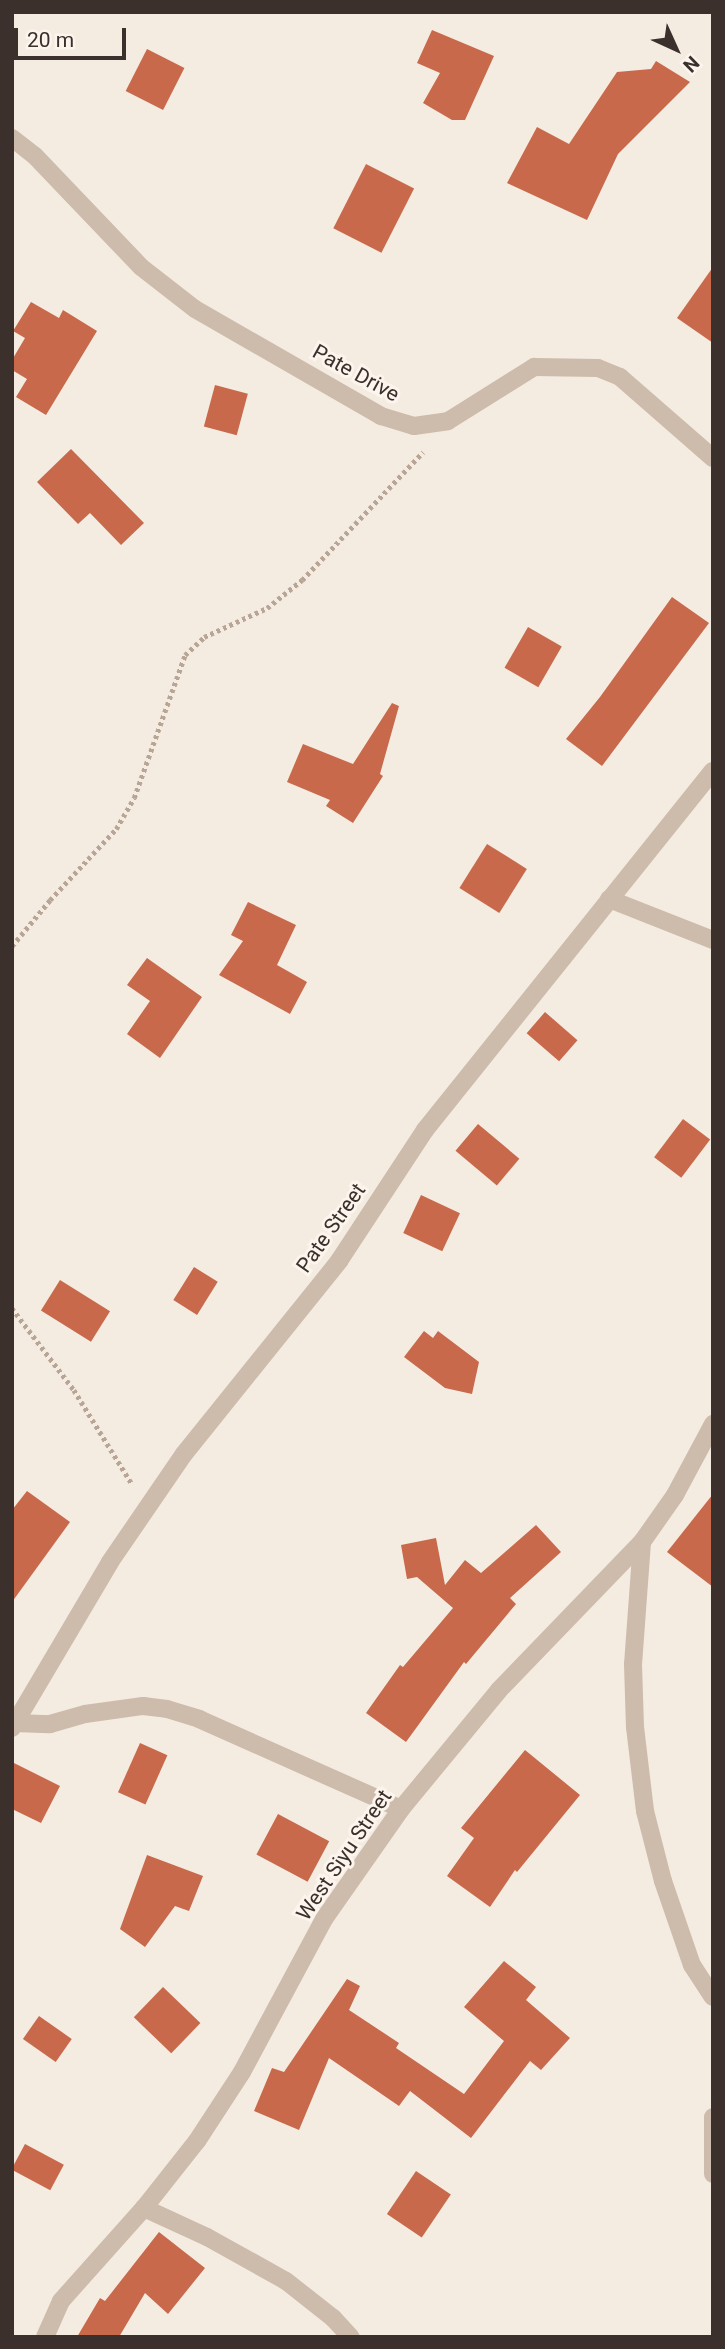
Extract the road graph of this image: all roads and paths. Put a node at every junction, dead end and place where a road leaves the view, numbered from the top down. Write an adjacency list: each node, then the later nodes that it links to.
1 (12, 138): 2 (street, Pate Drive)
2 (448, 421): 3 (street, Pate Drive); 7 (path)
3 (713, 457)
4 (713, 771): 5 (street, Pate Street)
5 (609, 900): 6 (street); 10 (street, Pate Street)
6 (713, 940)
7 (12, 946)
8 (12, 1308): 10 (path)
9 (713, 1424): 11 (street, West Siyu Street)
10 (146, 1509): 12 (street, Pate Street)
11 (642, 1542): 13 (street, West Siyu Street); 14 (street)
12 (14, 1726): 13 (street)
13 (401, 1809): 17 (street, West Siyu Street)
14 (713, 1997)
15 (713, 2117): 16 (street)
16 (713, 2174)
17 (144, 2208): 18 (street, West Siyu Street); 19 (street)
18 (45, 2337)
19 (351, 2337)

